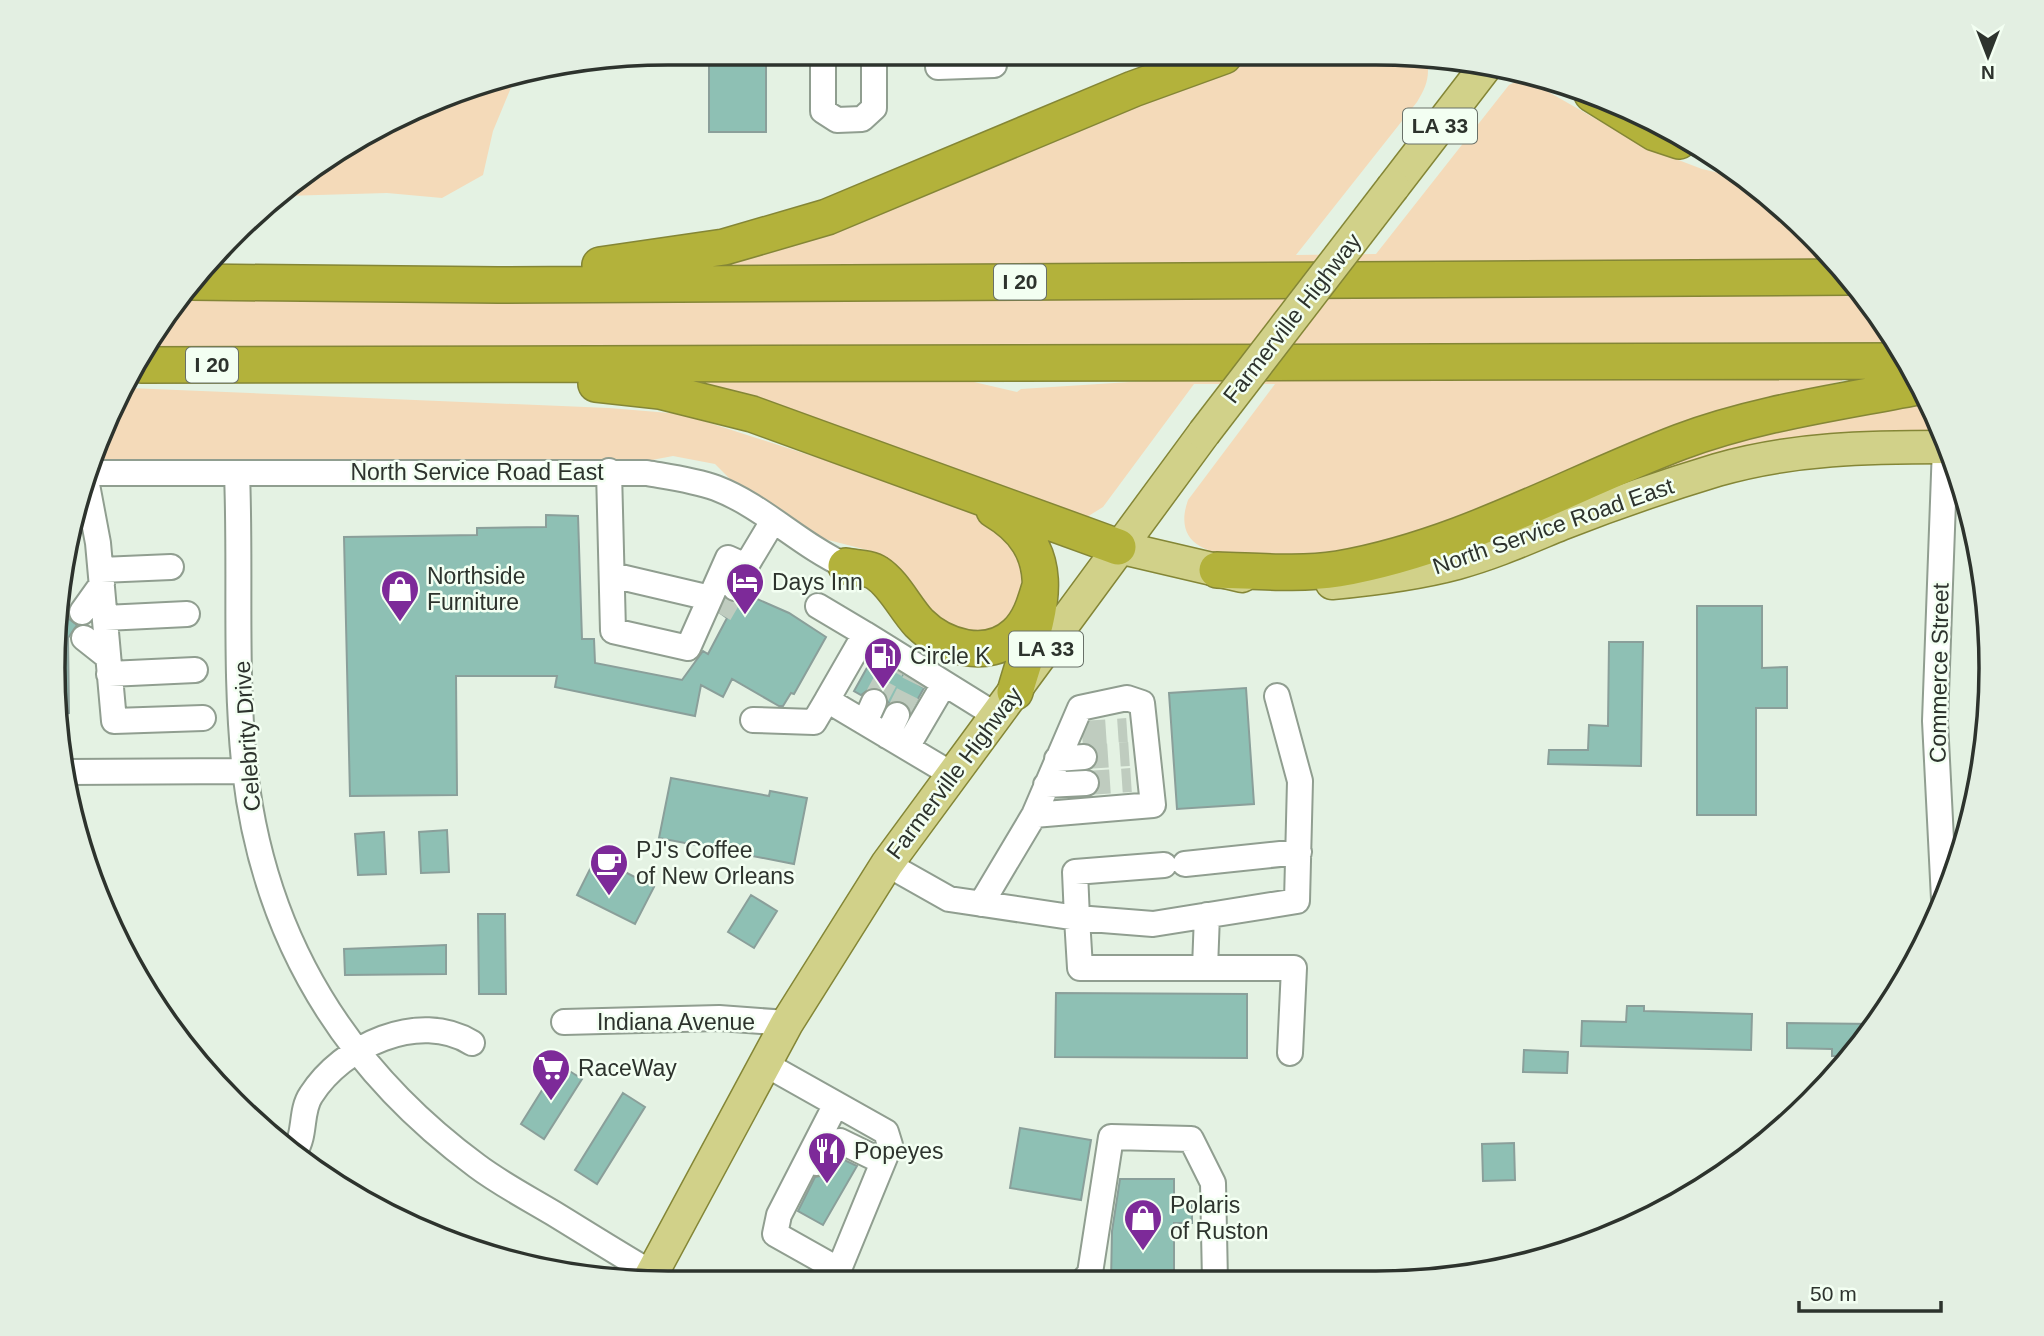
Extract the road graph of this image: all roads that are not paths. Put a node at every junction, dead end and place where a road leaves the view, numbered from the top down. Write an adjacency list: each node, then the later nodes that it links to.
1 (823, 65): 2 (street)
2 (874, 65)
3 (938, 65): 4 (street)
4 (993, 65)
5 (1199, 65): 9 (highway)
6 (1480, 74): 22 (main road, Farmerville Highway / LA 33, bridge)
7 (1835, 276): 9 (highway, I 20)
8 (204, 282): 9 (highway, I 20)
9 (498, 285)
10 (1895, 361): 12 (highway, I 20)
11 (147, 365): 12 (highway, I 20)
12 (282, 365): 19 (highway)
13 (1910, 388): 25 (highway)
14 (1937, 447): 25 (main road, North Service Road East)
15 (1945, 469): 52 (street, Commerce Street)
16 (609, 471): 18 (street, North Service Road East); 21 (street, North Service Road East); 26 (street)
17 (97, 474): 18 (street, North Service Road East)
18 (237, 474): 44 (street, Celebrity Drive)
19 (960, 491): 22 (highway); 28 (highway)
20 (89, 499): 27 (street)
21 (772, 520): 23 (street, North Service Road East); 29 (street)
22 (1118, 547): 25 (main road, North Service Road East); 40 (main road, Farmerville Highway / LA 33)
23 (846, 566): 28 (highway)
24 (171, 567): 27 (street)
25 (1217, 570)
26 (612, 575): 29 (street); 29 (street)
27 (101, 577): 32 (street)
28 (1040, 586): 40 (highway)
29 (715, 606)
30 (818, 606): 33 (street)
31 (187, 614): 32 (street)
32 (94, 615): 35 (street)
33 (865, 634): 37 (street); 39 (street)
34 (84, 638): 35 (street)
35 (108, 666): 36 (street); 41 (street)
36 (195, 670)
37 (944, 684): 40 (street); 43 (street)
38 (1277, 696): 50 (street)
39 (827, 700): 42 (street); 43 (street)
40 (1006, 704): 46 (main road, Farmerville Highway / LA 33)
41 (203, 718)
42 (753, 720)
43 (897, 733): 46 (street)
44 (245, 771): 45 (street); 60 (street, Celebrity Drive)
45 (74, 772)
46 (953, 775): 51 (main road, Farmerville Highway / LA 33)
47 (1086, 783): 48 (street)
48 (1046, 785): 49 (street); 49 (street)
49 (1034, 815): 53 (street)
50 (1298, 852): 54 (street); 55 (street)
51 (887, 864): 53 (street); 58 (main road, Farmerville Highway / LA 33)
52 (1943, 873)
53 (981, 904): 55 (street)
54 (1207, 915): 55 (street); 56 (street)
55 (1077, 918): 56 (street)
56 (1205, 968): 61 (street)
57 (564, 1022): 58 (street, Indiana Avenue)
58 (787, 1023): 62 (main road, Farmerville Highway / LA 33)
59 (472, 1043): 60 (street)
60 (356, 1053): 64 (street); 67 (street, Celebrity Drive)
61 (1290, 1054)
62 (765, 1064): 63 (street); 68 (main road, Farmerville Highway / LA 33)
63 (836, 1104): 65 (street); 66 (street)
64 (298, 1145)
65 (883, 1162): 66 (street); 70 (street)
66 (786, 1201): 69 (street)
67 (643, 1270)
68 (657, 1271)
69 (831, 1271)
70 (839, 1271)
71 (1090, 1271): 72 (street)
72 (1215, 1271)

